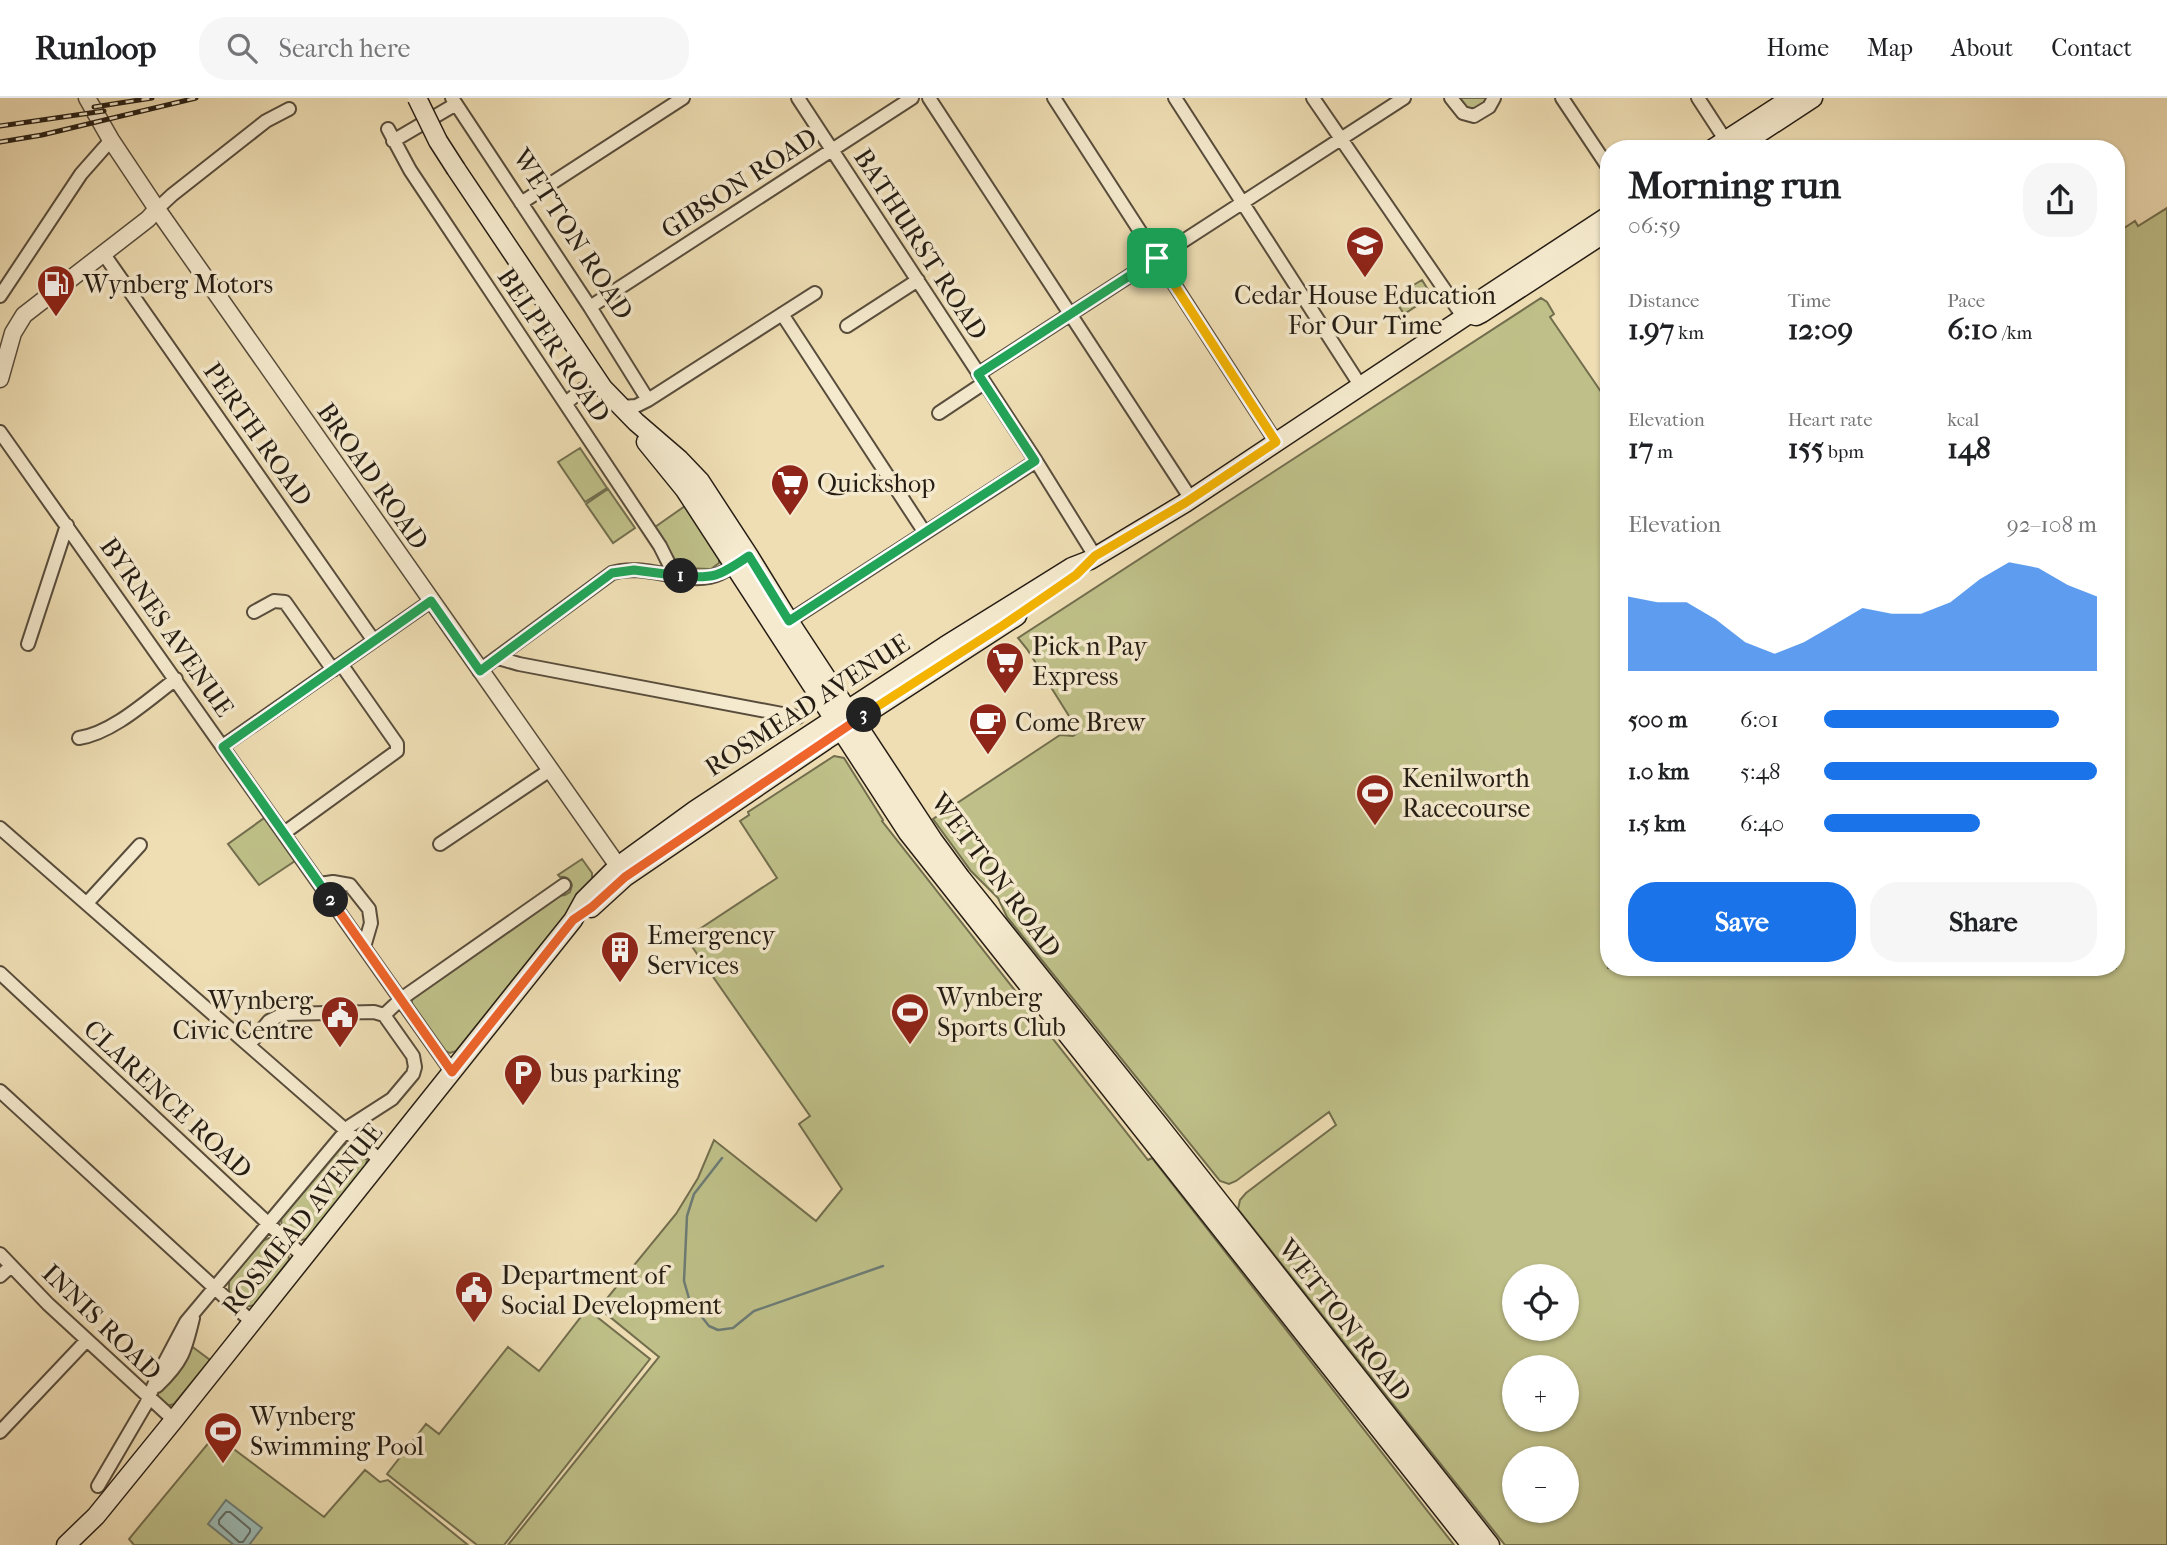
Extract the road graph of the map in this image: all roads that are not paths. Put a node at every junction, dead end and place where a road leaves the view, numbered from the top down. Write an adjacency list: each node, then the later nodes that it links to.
1 (87, 98): 20 (street, BROAD ROAD)
2 (416, 98): 47 (main road, WETTON ROAD, bridge)
3 (683, 98): 27 (street)
4 (798, 98): 24 (street, BATHURST ROAD)
5 (912, 98): 24 (street, GIBSON ROAD)
6 (929, 98): 38 (street)
7 (1054, 98): 32 (street)
8 (1175, 98): 26 (street)
9 (1313, 98): 19 (street)
10 (1404, 98): 19 (street)
11 (1451, 98): 12 (street)
12 (1494, 98)
13 (1562, 98): 25 (street)
14 (1698, 98): 21 (street)
15 (1791, 98): 22 (main road)
16 (1813, 98): 23 (main road)
17 (454, 101): 27 (street, WETTON ROAD); 49 (street, BELPER ROAD)
18 (289, 108): 28 (street)
19 (1341, 139): 26 (street); 39 (street)
20 (111, 140): 28 (street, BROAD ROAD); 35 (street)
21 (1722, 140)
22 (1735, 140)
23 (1738, 140)
24 (832, 149): 33 (street, BATHURST ROAD); 36 (street, GIBSON ROAD)
25 (1600, 155)
26 (1243, 202): 32 (street); 45 (street)
27 (521, 203): 36 (street, WETTON ROAD)
28 (157, 209): 31 (street); 62 (street, BROAD ROAD)
29 (1600, 221): 39 (main road, ROSMEAD AVENUE)
30 (1600, 236): 39 (main road, ROSMEAD AVENUE)
31 (103, 253): 41 (street); 65 (street, PERTH ROAD)
32 (1157, 258): 38 (street); 54 (street)
33 (918, 280): 40 (street); 44 (street, BATHURST ROAD)
34 (815, 293): 37 (street)
35 (0, 296)
36 (590, 307): 48 (street, WETTON ROAD)
37 (782, 314): 48 (street); 58 (street)
38 (1071, 314): 44 (street); 56 (street)
39 (1466, 316): 45 (main road, ROSMEAD AVENUE)
40 (847, 326)
41 (13, 333): 42 (street); 43 (street)
42 (0, 346)
43 (1, 372)
44 (981, 379): 51 (street); 55 (street, BATHURST ROAD)
45 (1360, 385): 54 (main road, ROSMEAD AVENUE)
46 (583, 389): 49 (street)
47 (606, 392): 50 (main road, WETTON ROAD); 60 (main road, WETTON ROAD)
48 (648, 400): 50 (street); 52 (street)
49 (566, 403): 61 (street, BELPER ROAD)
50 (621, 407): 52 (main road, WETTON ROAD)
51 (939, 413)
52 (636, 422): 60 (main road, WETTON ROAD)
53 (0, 432): 57 (street, BYRNES AVENUE)
54 (1276, 442): 56 (main road, ROSMEAD AVENUE)
55 (1035, 461): 58 (street); 59 (street, BATHURST ROAD)
56 (1191, 499): 59 (main road, ROSMEAD AVENUE)
57 (67, 525): 66 (street); 70 (street, BYRNES AVENUE)
58 (925, 533): 64 (street)
59 (1093, 558): 72 (main road, ROSMEAD AVENUE)
60 (742, 560): 61 (street); 64 (main road, WETTON ROAD); 72 (main road, WETTON ROAD)
61 (675, 576): 67 (street)
62 (431, 601): 65 (street); 69 (street, BROAD ROAD)
63 (254, 612): 68 (street)
64 (789, 621): 72 (main road, WETTON ROAD)
65 (374, 641): 68 (street)
66 (28, 645)
67 (498, 658): 69 (street); 71 (street)
68 (337, 667): 74 (street); 77 (street)
69 (480, 671): 75 (street, BROAD ROAD)
70 (176, 679): 73 (street); 74 (street, BYRNES AVENUE)
71 (798, 717)
72 (844, 720): 80 (main road, ROSMEAD AVENUE); 106 (main road, WETTON ROAD); 107 (main road, WETTON ROAD)
73 (79, 738)
74 (223, 747): 77 (street, BYRNES AVENUE)
75 (550, 770): 78 (street); 80 (street, BROAD ROAD)
76 (0, 828): 83 (street)
77 (284, 833): 81 (street, BYRNES AVENUE)
78 (440, 844)
79 (140, 845): 83 (street)
80 (622, 871): 89 (main road, ROSMEAD AVENUE)
81 (320, 884): 84 (street, BYRNES AVENUE); 84 (street)
82 (564, 885): 86 (street)
83 (87, 903): 88 (street)
84 (364, 947): 86 (street, BYRNES AVENUE)
85 (0, 973): 93 (street, CLARENCE ROAD)
86 (401, 999): 87 (street); 89 (street, BYRNES AVENUE)
87 (384, 1015): 88 (street); 91 (street, ROSMEAD AVENUE)
88 (249, 1045): 91 (street)
89 (452, 1072): 92 (main road, ROSMEAD AVENUE)
90 (0, 1091): 98 (street)
91 (347, 1131): 92 (street); 93 (street, ROSMEAD AVENUE)
92 (381, 1161): 95 (main road, ROSMEAD AVENUE)
93 (269, 1225): 95 (street, CLARENCE ROAD); 98 (street, ROSMEAD AVENUE)
94 (0, 1254): 96 (street, INNIS ROAD)
95 (304, 1258): 99 (main road, ROSMEAD AVENUE)
96 (11, 1266): 97 (street); 100 (street, INNIS ROAD)
97 (0, 1276)
98 (216, 1289): 99 (street); 101 (street, ROSMEAD AVENUE)
99 (253, 1323): 102 (main road, ROSMEAD AVENUE)
100 (87, 1340): 101 (street, INNIS ROAD); 103 (street)
101 (150, 1394): 102 (street, INNIS ROAD); 104 (street, ROSMEAD AVENUE)
102 (174, 1420): 105 (main road, ROSMEAD AVENUE)
103 (0, 1432)
104 (97, 1486)
105 (66, 1545)
106 (1471, 1545)
107 (1490, 1545)

